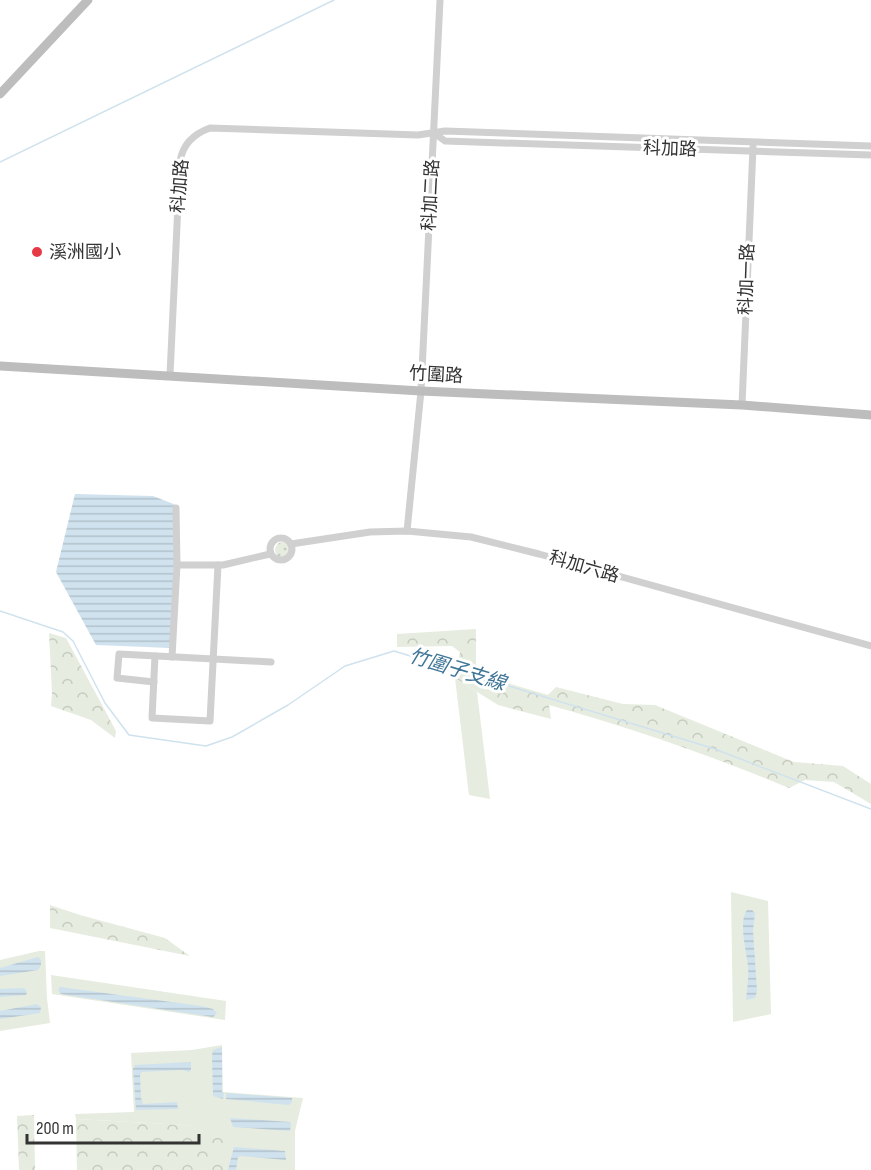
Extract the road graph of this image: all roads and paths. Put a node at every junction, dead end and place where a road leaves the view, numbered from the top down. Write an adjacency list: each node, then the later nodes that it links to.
1 (88, 0): 3 (street)
2 (440, 0): 4 (street, 科加二路)
3 (0, 94)
4 (434, 133): 5 (street, 科加路); 7 (street, 科加路); 10 (street, 科加路); 11 (street, 科加二路)
5 (753, 142): 6 (street, 科加路); 7 (street, 科加一路)
6 (871, 146)
7 (753, 152): 8 (street, 科加路); 12 (street, 科加一路)
8 (871, 154)
9 (0, 366): 10 (street, 竹圍路)
10 (170, 375): 11 (street, 竹圍路)
11 (421, 390): 12 (street, 竹圍路); 15 (street, 科加二路)
12 (742, 405): 13 (street, 竹圍路)
13 (871, 415)
14 (176, 508): 18 (street)
15 (407, 531): 16 (street, 科加六路); 20 (street, 科加六路)
16 (291, 544): 17 (street); 17 (street)
17 (270, 554): 19 (street)
18 (177, 565): 19 (street); 22 (street)
19 (218, 565): 23 (street)
20 (871, 646)
21 (155, 656): 22 (street); 25 (street); 25 (street)
22 (172, 657): 23 (street)
23 (213, 659): 24 (street); 25 (street)
24 (271, 662)
25 (154, 682)

